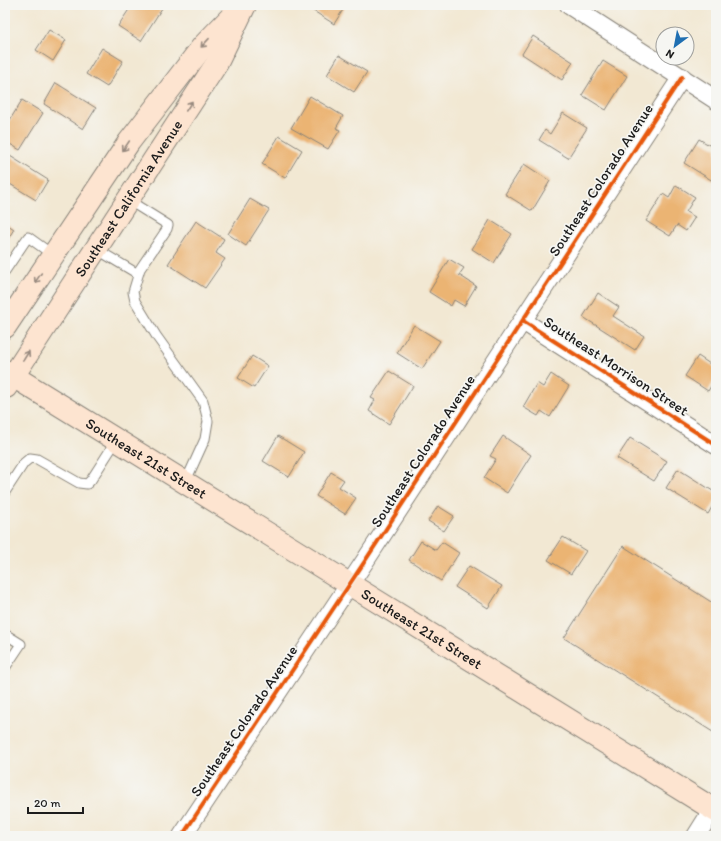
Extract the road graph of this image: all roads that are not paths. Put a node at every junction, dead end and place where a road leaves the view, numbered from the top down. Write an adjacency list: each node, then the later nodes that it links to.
1 (244, 5): 5 (main road, Southeast California Avenue, one-way to 1); 7 (main road, Southeast California Avenue, one-way to 7)
2 (568, 5): 3 (street)
3 (682, 77): 4 (street); 10 (street, Southeast Colorado Avenue)
4 (716, 100)
5 (128, 200): 6 (main road, Southeast California Avenue); 9 (lane)
6 (96, 249): 9 (lane); 12 (main road, Southeast California Avenue, one-way to 6)
7 (53, 255): 8 (lane); 11 (main road, Southeast California Avenue, one-way to 11)
8 (5, 271)
9 (138, 274): 15 (lane)
10 (523, 321): 14 (street, Southeast Morrison Street); 17 (street, Southeast Colorado Avenue)
11 (5, 328)
12 (8, 379): 13 (main road, Southeast 21st Street)
13 (116, 440): 15 (main road, Southeast 21st Street); 16 (lane)
14 (716, 445)
15 (185, 483): 17 (main road, Southeast 21st Street)
16 (5, 492)
17 (349, 584): 20 (main road, Southeast 21st Street); 21 (street, Southeast Colorado Avenue)
18 (5, 634): 19 (lane)
19 (5, 668)
20 (715, 810): 22 (street)
21 (182, 836)
22 (696, 836)

